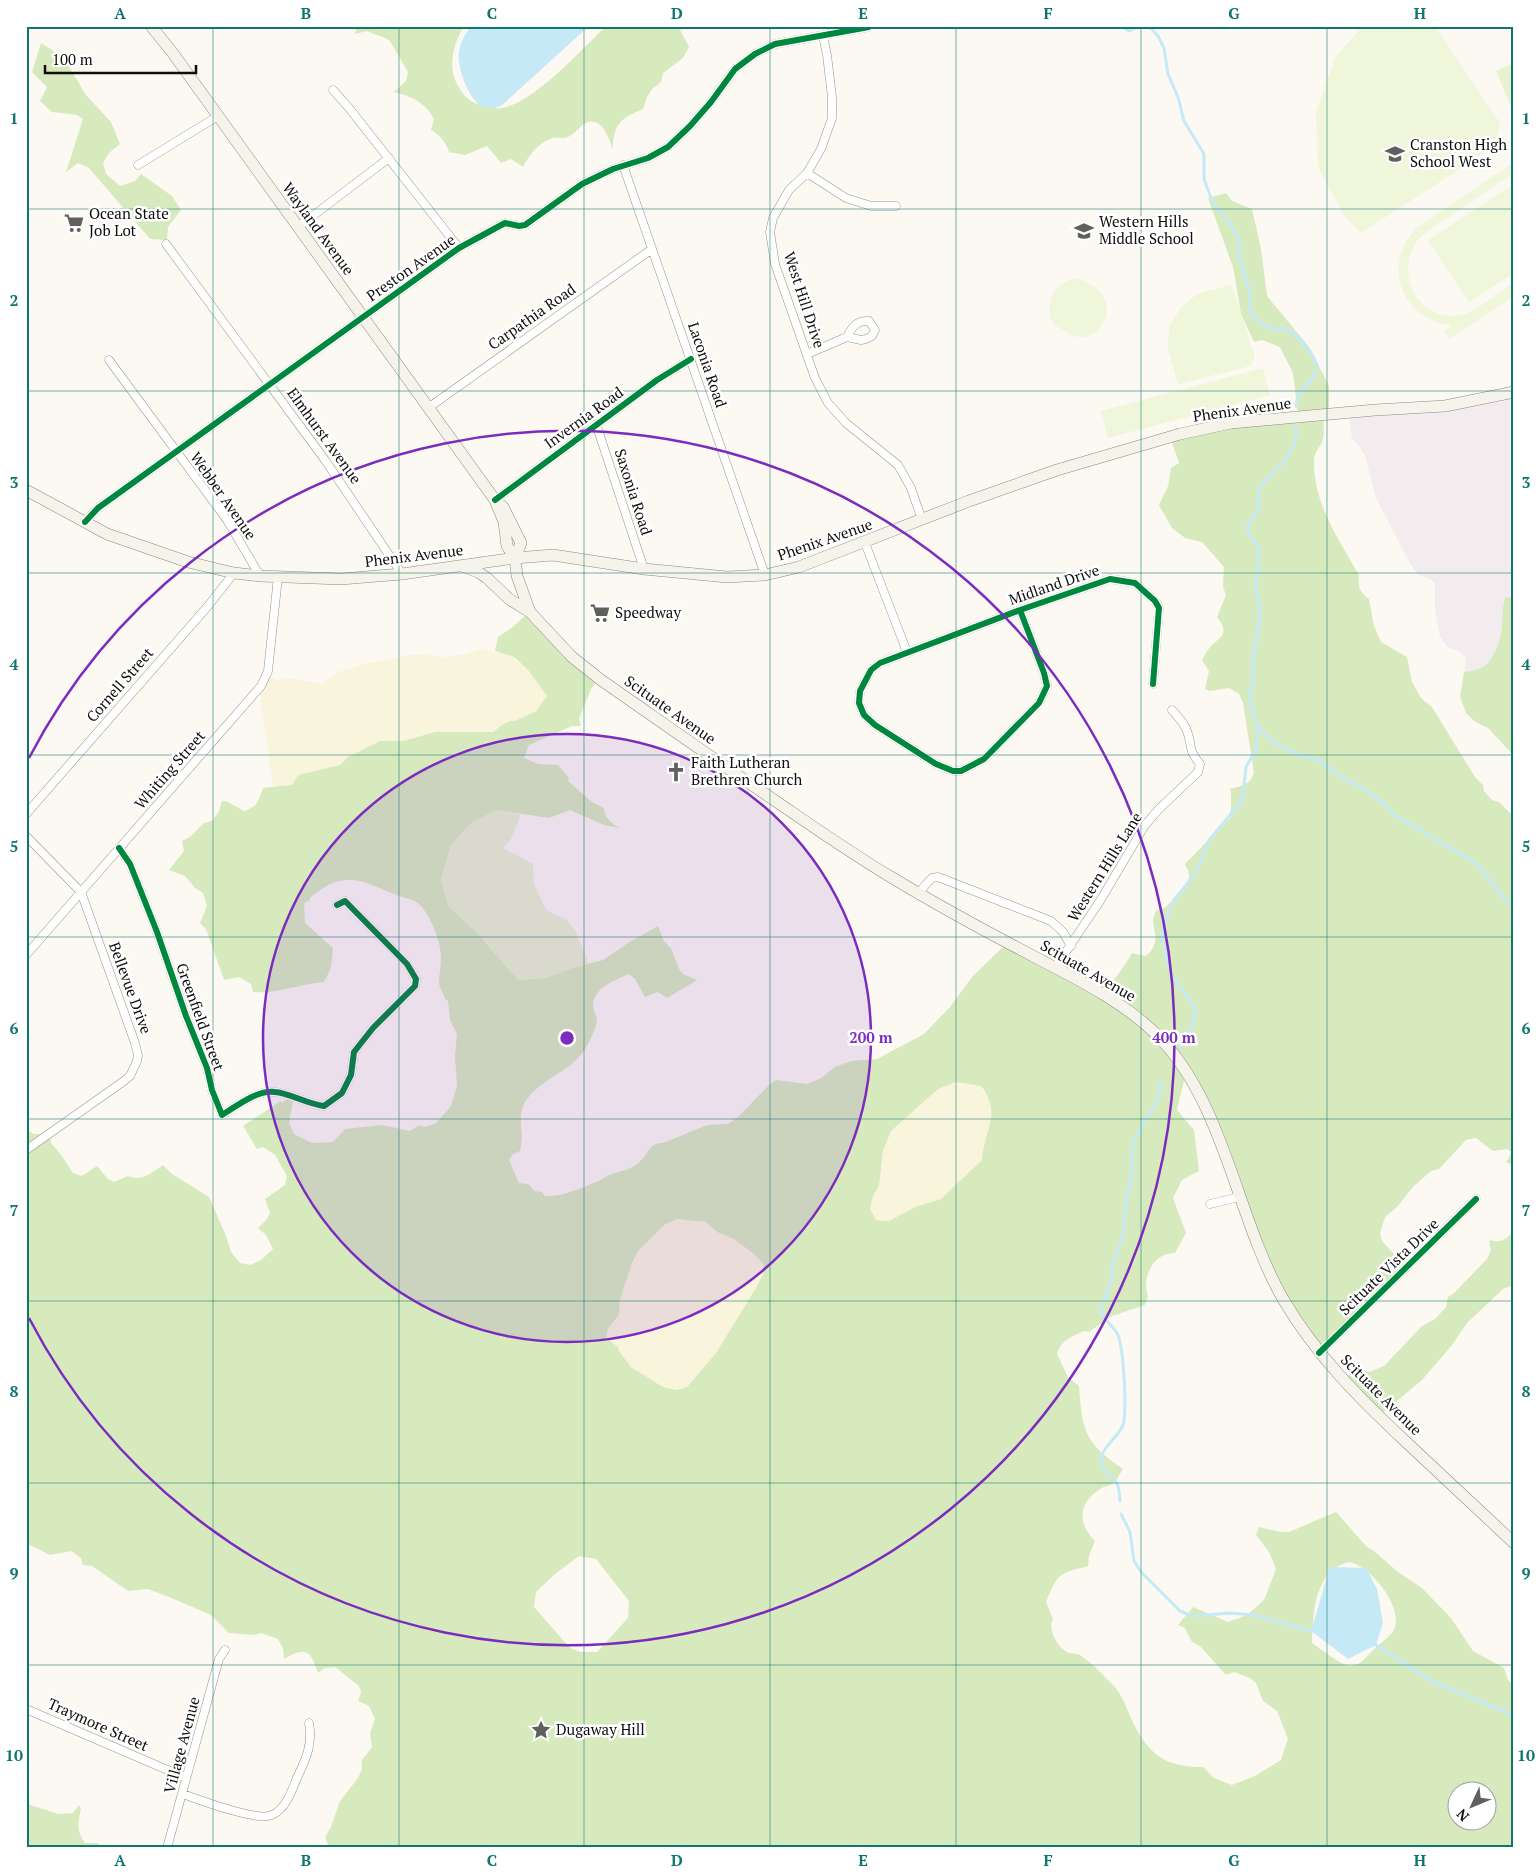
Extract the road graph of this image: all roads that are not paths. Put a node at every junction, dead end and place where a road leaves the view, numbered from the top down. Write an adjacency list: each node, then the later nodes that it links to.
1 (151, 26): 5 (main road, Wayland Avenue)
2 (869, 27): 3 (street, Preston Avenue)
3 (823, 36): 8 (street, Preston Avenue); 9 (street, West Hill Drive)
4 (333, 90): 6 (street)
5 (218, 116): 7 (street); 11 (main road, Wayland Avenue)
6 (389, 158): 11 (street); 13 (street)
7 (138, 165)
8 (623, 165): 13 (street, Preston Avenue); 14 (street, Laconia Road)
9 (807, 173): 10 (street); 17 (street, West Hill Drive)
10 (896, 206)
11 (298, 227): 15 (main road, Wayland Avenue)
12 (166, 244): 20 (street, Elmhurst Avenue)
13 (459, 248): 15 (street, Preston Avenue)
14 (652, 249): 18 (street, Laconia Road); 22 (street, Carpathia Road)
15 (364, 317): 20 (street, Preston Avenue); 22 (main road, Wayland Avenue)
16 (847, 337): 17 (street)
17 (807, 354): 27 (street, West Hill Drive)
18 (691, 359): 23 (street, Invernia Road); 35 (street, Laconia Road)
19 (109, 360): 24 (street, Webber Avenue)
20 (269, 384): 24 (street, Preston Avenue); 34 (street, Elmhurst Avenue)
21 (1514, 392): 27 (main road, Phenix Avenue)
22 (428, 408): 26 (main road, Wayland Avenue)
23 (596, 424): 26 (street, Invernia Road); 32 (street, Saxonia Road)
24 (175, 452): 28 (street, Preston Avenue); 36 (street, Webber Avenue)
25 (26, 490): 28 (main road, Phenix Avenue)
26 (495, 500): 30 (main road, Wayland Avenue)
27 (922, 520): 29 (main road, Phenix Avenue)
28 (85, 522): 33 (main road, Phenix Avenue)
29 (865, 543): 35 (main road, Phenix Avenue); 40 (street)
30 (515, 558): 31 (main road, Phenix Avenue); 32 (main road, Phenix Avenue); 39 (main road, Scituate Avenue)
31 (460, 566): 34 (main road, Phenix Avenue); 39 (main road)
32 (644, 569): 35 (main road, Phenix Avenue)
33 (234, 573): 36 (main road, Phenix Avenue); 43 (street, Cornell Street)
34 (402, 574): 37 (main road, Phenix Avenue)
35 (765, 574)
36 (260, 576): 37 (main road, Phenix Avenue)
37 (278, 577): 45 (street, Whiting Street)
38 (1020, 610): 40 (street, Midland Drive); 40 (street, Midland Drive); 41 (street, Midland Drive)
39 (530, 612): 47 (main road, Scituate Avenue)
40 (907, 652)
41 (1153, 684)
42 (1172, 710): 49 (street, Western Hills Lane)
43 (26, 814)
44 (26, 836): 46 (street, Bellevue Drive)
45 (119, 848): 46 (street, Whiting Street); 48 (street, Greenfield Street)
46 (81, 892): 50 (street, Whiting Street); 52 (street, Bellevue Drive)
47 (918, 893): 49 (street); 51 (main road, Scituate Avenue)
48 (337, 905)
49 (1071, 946): 51 (street, Western Hills Lane)
50 (26, 955)
51 (1055, 968): 53 (main road, Scituate Avenue)
52 (26, 1150)
53 (1239, 1198): 55 (street); 56 (main road, Scituate Avenue)
54 (1476, 1199): 56 (street, Scituate Vista Drive)
55 (1210, 1204)
56 (1320, 1353): 57 (main road, Scituate Avenue)
57 (1514, 1544)
58 (225, 1650): 61 (street, Village Avenue)
59 (26, 1709): 61 (street, Traymore Street)
60 (309, 1723): 62 (street)
61 (186, 1778): 62 (street, Village Avenue)
62 (183, 1794): 63 (street, Village Avenue)
63 (167, 1848)

